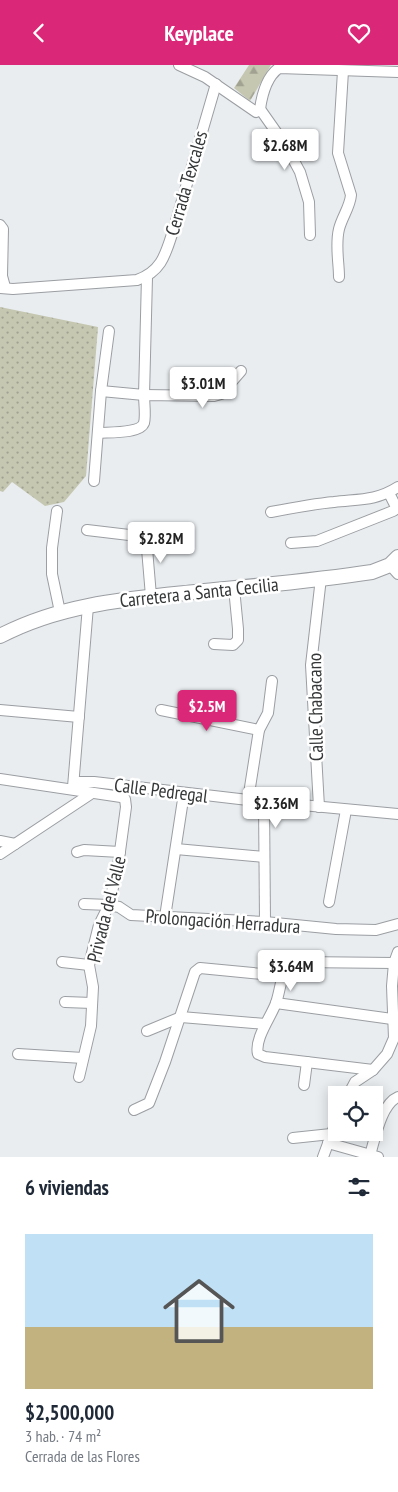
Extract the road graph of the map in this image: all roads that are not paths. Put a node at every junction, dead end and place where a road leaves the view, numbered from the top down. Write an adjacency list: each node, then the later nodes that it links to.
1 (186, 66): 4 (street)
2 (343, 71): 3 (street); 5 (street); 9 (street)
3 (398, 72)
4 (216, 84): 5 (street); 8 (street, Cerrada Texcales)
5 (260, 109): 7 (street)
6 (0, 225): 10 (street)
7 (310, 235)
8 (147, 277): 10 (street); 14 (street)
9 (340, 277)
10 (3, 288)
11 (109, 331): 13 (street)
12 (241, 371): 14 (street)
13 (101, 391): 14 (street); 15 (street)
14 (144, 395): 15 (street)
15 (98, 433): 16 (street)
16 (94, 481)
17 (393, 490): 19 (street); 21 (street)
18 (57, 511): 27 (street)
19 (271, 512)
20 (87, 531): 25 (street)
21 (291, 543)
22 (395, 565): 23 (main road, Carretera a Santa Cecilia)
23 (321, 578): 24 (main road, Carretera a Santa Cecilia); 41 (street, Calle Chabacano)
24 (234, 588): 25 (main road, Carretera a Santa Cecilia); 29 (street)
25 (151, 596): 26 (main road, Carretera a Santa Cecilia)
26 (88, 606): 27 (main road, Carretera a Santa Cecilia); 33 (street)
27 (60, 612): 28 (main road, Carretera a Santa Cecilia)
28 (0, 636)
29 (214, 644)
30 (272, 681): 34 (street)
31 (0, 710): 33 (street)
32 (161, 710): 34 (street)
33 (80, 717): 36 (street)
34 (259, 730): 39 (street)
35 (0, 779): 36 (street)
36 (73, 786): 37 (street); 38 (street, Calle Pedregal)
37 (92, 793): 45 (street); 48 (street, Privada del Valle)
38 (184, 793): 39 (street, Calle Pedregal); 46 (street)
39 (248, 800): 40 (street, Calle Pedregal)
40 (264, 801): 41 (street, Calle Pedregal); 50 (street)
41 (319, 807): 42 (street, Calle Pedregal)
42 (346, 810): 43 (street, Calle Pedregal); 51 (street)
43 (398, 814)
44 (0, 841): 45 (street)
45 (16, 844): 49 (street)
46 (176, 849): 50 (street); 54 (street)
47 (78, 852): 48 (street)
48 (120, 852): 53 (street, Privada del Valle)
49 (0, 854)
50 (264, 857): 55 (street)
51 (329, 901)
52 (84, 904): 53 (street)
53 (109, 905): 54 (street, Prolongación Herradura); 60 (street, Privada del Valle)
54 (165, 917): 55 (street, Prolongación Herradura)
55 (265, 922): 56 (street, Prolongación Herradura)
56 (398, 924)
57 (398, 952): 59 (street)
58 (62, 962): 60 (street)
59 (394, 963): 61 (street); 67 (street)
60 (89, 965): 63 (street, Privada del Valle)
61 (283, 976): 64 (street); 65 (street)
62 (65, 1002): 63 (street)
63 (92, 1003): 70 (street, Privada del Valle)
64 (276, 1003): 66 (street); 67 (street)
65 (181, 1017): 66 (street); 68 (street); 77 (street)
66 (265, 1024): 71 (street)
67 (395, 1026): 72 (street)
68 (147, 1031)
69 (18, 1053): 70 (street)
70 (83, 1058): 73 (street, Privada del Valle)
71 (308, 1062): 72 (street); 74 (street)
72 (373, 1070): 75 (street)
73 (79, 1077)
74 (304, 1085)
75 (353, 1086)
76 (398, 1097): 82 (street)
77 (134, 1110)
78 (293, 1138): 79 (street)
79 (328, 1139)
80 (329, 1141): 83 (street)
81 (335, 1141): 82 (street)
82 (374, 1156)
83 (323, 1157)

